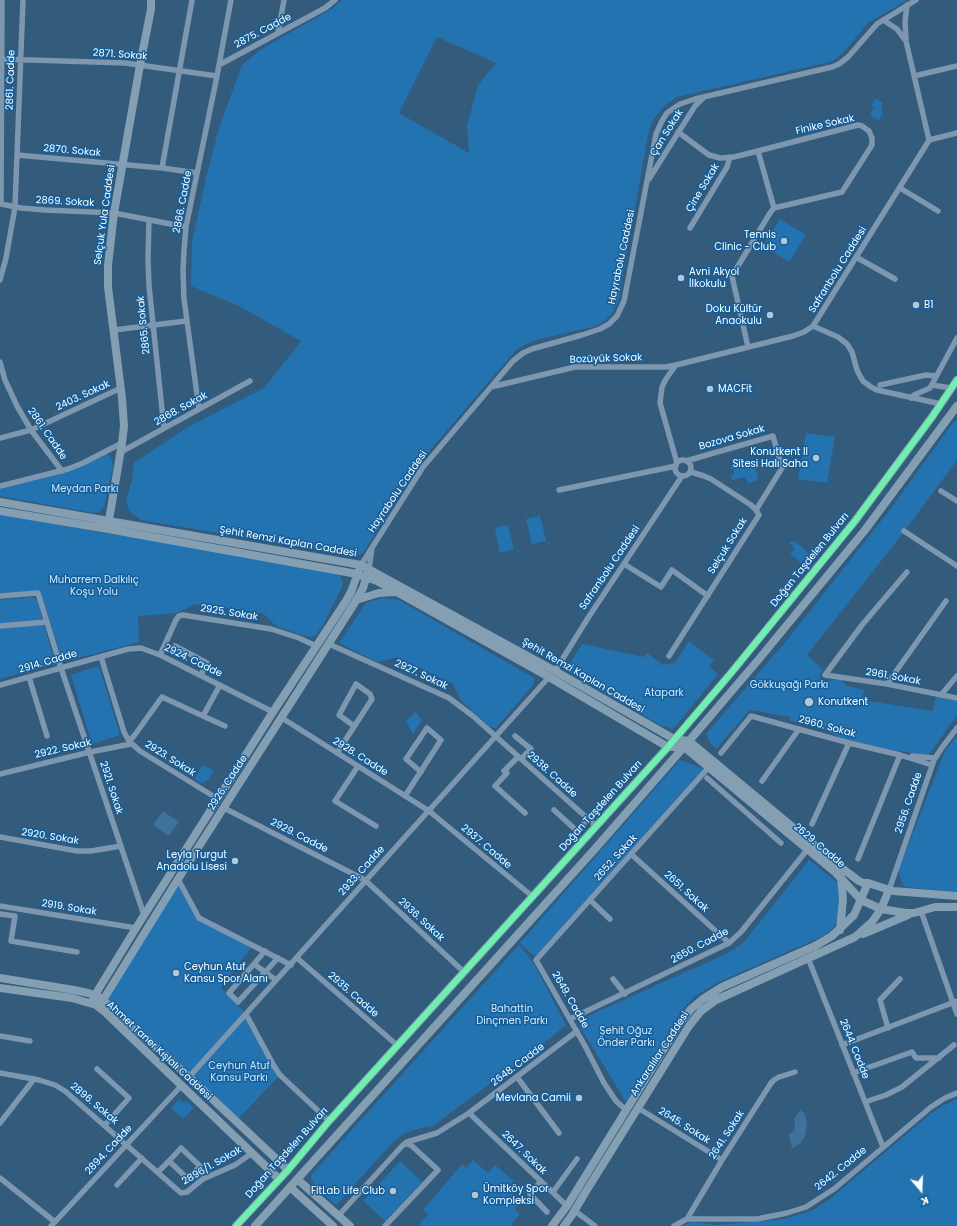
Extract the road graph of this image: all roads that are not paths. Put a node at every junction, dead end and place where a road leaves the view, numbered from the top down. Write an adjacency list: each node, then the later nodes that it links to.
1 (2, 0): 15 (street, 2861. Cadde)
2 (23, 0): 16 (street, 2861. Cadde)
3 (151, 0): 11 (main road, Selçuk Yula Caddesi)
4 (156, 0): 11 (main road, Selçuk Yula Caddesi)
5 (192, 0): 20 (street)
6 (231, 0): 18 (street, 2866. Cadde)
7 (284, 0): 13 (street)
8 (335, 0): 13 (street, 2875. Cadde)
9 (916, 0): 10 (street, Hayrabolu Caddesi)
10 (907, 5): 12 (street, Hayrabolu Caddesi); 14 (street)
11 (151, 9): 17 (main road, Selçuk Yula Caddesi)
12 (883, 20): 14 (street); 23 (street, Hayrabolu Caddesi)
13 (278, 33): 18 (street, 2875. Cadde)
14 (906, 41): 22 (street)
15 (1, 59): 16 (street, 2871. Sokak); 35 (street, 2861. Cadde)
16 (21, 60): 17 (street, 2871. Sokak); 28 (street, 2861. Cadde)
17 (140, 65): 20 (street, 2871. Sokak); 30 (main road, Selçuk Yula Caddesi)
18 (219, 65): 21 (street, 2866. Cadde)
19 (957, 66): 22 (street)
20 (180, 71): 21 (street, 2871. Sokak); 31 (street)
21 (217, 76): 32 (street, 2866. Cadde)
22 (914, 76): 26 (street)
23 (706, 96): 24 (street, Çan Sokak); 33 (street, Hayrabolu Caddesi)
24 (678, 132): 29 (street, Finike Sokak); 33 (street, Çan Sokak)
25 (957, 133): 26 (street)
26 (929, 140): 34 (street, Safranbolu Caddesi)
27 (758, 151): 29 (street, Finike Sokak); 37 (street); 37 (street, Finike Sokak)
28 (17, 155): 30 (street, 2870. Sokak); 36 (street, 2861. Cadde)
29 (730, 157): 42 (street, Çine Sokak)
30 (122, 164): 31 (street, 2870. Sokak); 39 (main road, Selçuk Yula Caddesi)
31 (162, 168): 32 (street, 2870. Sokak)
32 (197, 173): 41 (street, 2866. Cadde)
33 (647, 183): 60 (street, Hayrabolu Caddesi)
34 (900, 188): 38 (street); 43 (street, Safranbolu Caddesi)
35 (1, 204): 36 (street, 2869. Sokak)
36 (15, 207): 39 (street, 2869. Sokak); 45 (street, 2861. Cadde)
37 (774, 208): 51 (street)
38 (938, 211)
39 (114, 213): 40 (street, 2869. Sokak); 49 (main road, Selçuk Yula Caddesi)
40 (149, 220): 41 (street, 2869. Sokak); 47 (street, 2865. Sokak)
41 (186, 227): 46 (street, 2866. Cadde)
42 (690, 228)
43 (856, 257): 44 (street); 48 (street, Safranbolu Caddesi)
44 (896, 279)
45 (0, 280)
46 (186, 321): 47 (street); 66 (street, 2866. Cadde)
47 (153, 324): 49 (street); 67 (street, 2865. Sokak)
48 (813, 326): 51 (street, Safranbolu Caddesi); 63 (street)
49 (114, 330): 61 (main road, Selçuk Yula Caddesi)
50 (957, 338): 55 (street)
51 (748, 347): 53 (street, Safranbolu Caddesi)
52 (0, 362): 54 (street, 2861. Cadde)
53 (676, 365): 60 (street, Bozüyük Sokak); 73 (street)
54 (1, 371): 68 (street, 2861. Cadde)
55 (936, 376): 58 (street); 59 (street)
56 (957, 380): 62 (main road, Doğan Taşdelen Bulvarı)
57 (250, 381): 66 (street, 2868. Sokak)
58 (880, 385)
59 (932, 385): 62 (street); 63 (street)
60 (491, 387): 86 (street, Hayrabolu Caddesi)
61 (121, 388): 68 (street, 2403. Sokak); 70 (main road, Selçuk Yula Caddesi)
62 (954, 390): 64 (main road, Doğan Taşdelen Bulvarı)
63 (911, 398): 64 (street)
64 (941, 404): 65 (main road); 127 (main road, Doğan Taşdelen Bulvarı)
65 (957, 406): 130 (main road)
66 (198, 409): 67 (street, 2868. Sokak)
67 (164, 428): 71 (street, 2868. Sokak)
68 (31, 430): 69 (street, 2403. Sokak); 74 (street, 2861. Cadde)
69 (0, 438)
70 (122, 442): 71 (main road, Selçuk Yula Caddesi); 74 (street)
71 (121, 452): 84 (main road, Selçuk Yula Caddesi)
72 (686, 460): 73 (street); 75 (street); 82 (street, Bozova Sokak)
73 (676, 464): 76 (street); 78 (street)
74 (62, 471): 77 (street)
75 (691, 472): 76 (street); 82 (street, Selçuk Sokak)
76 (682, 476): 87 (street, Safranbolu Caddesi)
77 (0, 486)
78 (559, 490)
79 (941, 490): 80 (street)
80 (957, 501)
81 (0, 502): 84 (main road, Şehit Remzi Kaplan Caddesi)
82 (756, 510): 95 (street, Selçuk Sokak)
83 (0, 511): 84 (main road, Şehit Remzi Kaplan Caddesi)
84 (109, 525): 88 (main road, Şehit Remzi Kaplan Caddesi); 92 (main road, Şehit Remzi Kaplan Caddesi)
85 (904, 531): 89 (street)
86 (372, 546): 88 (street, Hayrabolu Caddesi); 91 (street, Hayrabolu Caddesi)
87 (624, 564): 95 (street); 107 (street, Safranbolu Caddesi)
88 (361, 565): 91 (main road, Şehit Remzi Kaplan Caddesi); 92 (main road, 2926. Cadde)
89 (957, 566)
90 (906, 572): 112 (street, 2961. Sokak)
91 (368, 573): 92 (main road, Şehit Remzi Kaplan Caddesi); 93 (main road, Şehit Remzi Kaplan Caddesi); 96 (main road, 2926. Cadde); 107 (main road, Şehit Remzi Kaplan Caddesi)
92 (357, 574): 102 (main road, 2926. Cadde)
93 (399, 592): 96 (main road); 111 (main road, Şehit Remzi Kaplan Caddesi)
94 (0, 596): 98 (street, 2921. Sokak)
95 (708, 596): 104 (street, Selçuk Sokak)
96 (356, 600): 100 (main road, 2926. Cadde)
97 (946, 601): 112 (street)
98 (47, 622): 99 (street); 106 (street, 2921. Sokak)
99 (0, 626)
100 (330, 644): 119 (main road, 2926. Cadde); 126 (street, 2927. Sokak)
101 (175, 646): 108 (street)
102 (316, 646): 103 (street, 2925. Sokak); 117 (main road, 2926. Cadde)
103 (160, 655): 105 (street, 2924. Cadde); 108 (street, 2924. Cadde)
104 (669, 656)
105 (101, 657): 106 (street, 2914. Cadde); 128 (street)
106 (61, 668): 110 (street, 2914. Cadde); 132 (street, 2921. Sokak)
107 (555, 671): 111 (main road); 127 (main road, Şehit Remzi Kaplan Caddesi)
108 (201, 675): 114 (street, 2924. Cadde)
109 (957, 676): 115 (street)
110 (30, 677): 113 (street, 2914. Cadde); 124 (street)
111 (549, 677): 126 (street, 2933. Cadde); 131 (main road, Şehit Remzi Kaplan Caddesi)
112 (887, 684): 115 (street, 2961. Sokak)
113 (0, 685)
114 (220, 685): 117 (street, 2924. Cadde); 118 (street)
115 (940, 695): 116 (street, 2961. Sokak)
116 (957, 698)
117 (273, 712): 119 (main road); 146 (main road, 2926. Cadde)
118 (203, 716): 120 (street); 128 (street)
119 (282, 718): 133 (street, 2928. Cadde); 148 (main road, 2926. Cadde)
120 (225, 726)
121 (354, 726): 121 (street); 133 (street)
122 (957, 728): 137 (street, 2956. Cadde)
123 (799, 729): 129 (street, 2960. Sokak); 134 (street, 2960. Sokak); 144 (street)
124 (47, 736)
125 (515, 736): 136 (street)
126 (496, 737): 136 (street, 2938. Cadde); 150 (street, 2933. Cadde)
127 (674, 739): 130 (main road); 131 (main road, Doğan Taşdelen Bulvarı)
128 (130, 742): 132 (street, 2922. Sokak); 146 (street, 2923. Sokak)
129 (849, 743): 135 (street, 2960. Sokak); 154 (street)
130 (687, 744): 131 (main road); 140 (main road, 2629. Cadde); 166 (main road, 2629. Cadde); 244 (main road)
131 (668, 747): 156 (main road, Doğan Taşdelen Bulvarı)
132 (90, 752): 142 (street, 2922. Sokak); 159 (street, 2921. Sokak)
133 (338, 753): 139 (street, 2928. Cadde)
134 (721, 753)
135 (900, 755): 137 (street, 2960. Sokak); 138 (street, 2960. Sokak); 162 (street)
136 (520, 758): 151 (street); 153 (street, 2938. Cadde)
137 (935, 758): 138 (street, 2956. Cadde)
138 (932, 765): 167 (street, 2956. Cadde)
139 (358, 766): 145 (street, 2928. Cadde); 155 (street)
140 (709, 768): 147 (main road, 2629. Cadde); 161 (street, 2652. Sokak)
141 (421, 772): 141 (street); 145 (street)
142 (0, 774)
143 (708, 778): 152 (street)
144 (762, 782)
145 (406, 796): 150 (street, 2928. Cadde)
146 (218, 799): 178 (main road, 2926. Cadde)
147 (757, 807): 152 (street); 160 (main road, 2629. Cadde)
148 (224, 808): 164 (main road, 2926. Cadde); 165 (street, 2929. Cadde)
149 (554, 810): 153 (street)
150 (429, 811): 165 (street, 2933. Cadde); 168 (street, 2937. Cadde)
151 (525, 813)
152 (750, 815): 158 (street)
153 (588, 819): 156 (street, 2938. Cadde)
154 (812, 824)
155 (376, 826)
156 (596, 826): 168 (main road, Doğan Taşdelen Bulvarı)
157 (0, 837): 159 (street, 2920. Sokak)
158 (781, 843)
159 (121, 846): 178 (street, 2921. Sokak)
160 (807, 850): 163 (main road, 2629. Cadde); 183 (street, 2650. Cadde)
161 (631, 854): 170 (street, 2652. Sokak); 183 (street, 2651. Sokak)
162 (858, 859)
163 (841, 877): 171 (main road, 2629. Cadde); 181 (main road)
164 (178, 879): 184 (street); 203 (main road, 2926. Cadde)
165 (366, 881): 187 (street, 2933. Cadde); 193 (street, 2936. Sokak)
166 (868, 883): 167 (main road, 2629. Cadde); 171 (main road, Ankaralılar Caddesi)
167 (889, 890): 169 (main road, 2629. Cadde); 174 (main road, Ankaralılar Caddesi)
168 (532, 896): 193 (main road, Doğan Taşdelen Bulvarı)
169 (957, 896)
170 (590, 900): 179 (street); 189 (street, 2652. Sokak)
171 (861, 900): 174 (main road, 2629. Cadde); 181 (main road, Ankaralılar Caddesi)
172 (0, 906): 180 (street, 2919. Sokak)
173 (957, 907): 175 (main road, 2629. Cadde)
174 (881, 909): 176 (main road, 2629. Cadde); 182 (main road, Ankaralılar Caddesi)
175 (921, 911): 176 (main road, 2629. Cadde); 201 (street)
176 (911, 913): 182 (main road)
177 (0, 914): 185 (street)
178 (144, 915): 180 (main road, 2926. Cadde)
179 (610, 918)
180 (136, 928): 200 (main road, 2926. Cadde)
181 (840, 930): 226 (main road, Ankaralılar Caddesi)
182 (855, 937): 188 (main road, Ankaralılar Caddesi)
183 (729, 943): 199 (street, 2650. Cadde)
184 (265, 951): 186 (street); 190 (street)
185 (77, 952)
186 (278, 958): 191 (street); 192 (street)
187 (297, 958): 191 (street, 2933. Cadde); 213 (street, 2935. Cadde)
188 (808, 958): 211 (street, 2644. Cadde); 225 (main road, Ankaralılar Caddesi)
189 (536, 960): 206 (street, 2649. Cadde)
190 (254, 964): 192 (street); 192 (street)
191 (290, 965): 197 (street, 2933. Cadde)
192 (265, 972): 197 (street)
193 (464, 972): 213 (main road, Doğan Taşdelen Bulvarı)
194 (0, 978): 200 (main road, Ahmet Taner Kışlalı Caddesi)
195 (613, 979): 199 (street)
196 (900, 979): 207 (street)
197 (276, 980): 204 (street, 2933. Cadde)
198 (0, 988): 202 (main road, Ahmet Taner Kışlalı Caddesi)
199 (625, 994): 206 (street, 2650. Cadde)
200 (95, 995): 202 (main road, 2926. Cadde); 203 (main road, Ahmet Taner Kışlalı Caddesi)
201 (955, 1002): 205 (street); 207 (street)
202 (92, 1003): 203 (main road, Ahmet Taner Kışlalı Caddesi)
203 (101, 1004): 219 (main road, Ahmet Taner Kışlalı Caddesi); 222 (main road, Ahmet Taner Kışlalı Caddesi)
204 (246, 1014): 219 (street, 2933. Cadde); 228 (street)
205 (957, 1014)
206 (570, 1019): 208 (street, 2649. Cadde)
207 (888, 1028): 211 (street)
208 (577, 1031): 220 (street, 2648. Cadde); 226 (street, 2649. Cadde)
209 (0, 1036): 210 (street)
210 (30, 1041)
211 (842, 1045): 218 (street, 2644. Cadde)
212 (954, 1045): 214 (street)
213 (398, 1046): 228 (main road, Doğan Taşdelen Bulvarı)
214 (939, 1058): 218 (street); 224 (street)
215 (97, 1069): 230 (street)
216 (795, 1072): 238 (street, 2641. Sokak)
217 (0, 1073): 221 (street, 2896. Sokak)
218 (854, 1073): 224 (street, 2644. Cadde)
219 (189, 1077): 222 (main road); 240 (main road, Ahmet Taner Kışlalı Caddesi)
220 (517, 1077): 227 (street, 2648. Cadde); 231 (street)
221 (34, 1079): 229 (street); 230 (street, 2896. Sokak)
222 (181, 1086): 232 (street, 2894. Cadde); 235 (main road, Ahmet Taner Kışlalı Caddesi)
223 (957, 1093): 234 (street, 2642. Cadde)
224 (865, 1102): 234 (street, 2644. Cadde)
225 (638, 1108): 238 (street, 2645. Sokak); 250 (main road, Ankaralılar Caddesi)
226 (626, 1110): 249 (main road, Ankaralılar Caddesi)
227 (469, 1113): 233 (street, 2648. Cadde); 245 (street, 2647. Sokak)
228 (329, 1121): 240 (main road, Doğan Taşdelen Bulvarı)
229 (0, 1123)
230 (105, 1125): 232 (street, 2896. Sokak)
231 (559, 1133)
232 (127, 1144): 236 (street, 2896/1. Sokak); 254 (street, 2894. Cadde)
233 (403, 1144): 252 (street); 259 (street)
234 (883, 1147): 253 (street, 2642. Cadde)
235 (252, 1153): 241 (street, 2896/1. Sokak); 243 (main road, Ahmet Taner Kışlalı Caddesi)
236 (142, 1158): 241 (street, 2896/1. Sokak); 246 (street)
237 (577, 1159): 248 (street)
238 (722, 1160): 253 (street, 2641. Sokak)
239 (169, 1161): 239 (street); 241 (street)
240 (288, 1170): 243 (main road, Doğan Taşdelen Bulvarı)
241 (158, 1172)
242 (0, 1178): 254 (street)
243 (279, 1179): 256 (main road, Doğan Taşdelen Bulvarı)
244 (297, 1179): 247 (main road); 252 (main road)
245 (541, 1181): 248 (street, 2647. Sokak); 251 (street)
246 (117, 1185)
247 (290, 1187): 255 (main road); 257 (main road)
248 (553, 1192): 249 (street, 2647. Sokak)
249 (567, 1206): 250 (main road); 260 (main road, Ankaralılar Caddesi)
250 (575, 1211): 261 (main road, Ankaralılar Caddesi); 262 (street)
251 (547, 1212)
252 (339, 1216): 255 (main road); 258 (main road)
253 (687, 1219): 263 (street, 2642. Cadde)
254 (53, 1224)
255 (332, 1225)
256 (236, 1226)
257 (255, 1226)
258 (350, 1226)
259 (385, 1226)
260 (552, 1226)
261 (564, 1226)
262 (595, 1226)
263 (674, 1226)

